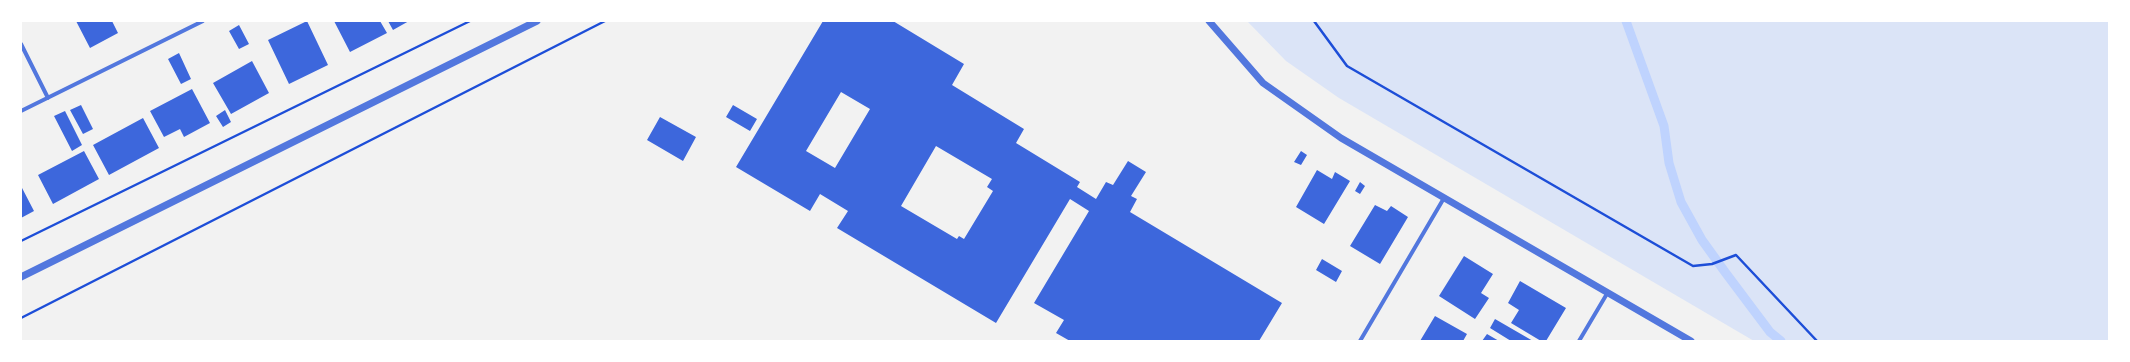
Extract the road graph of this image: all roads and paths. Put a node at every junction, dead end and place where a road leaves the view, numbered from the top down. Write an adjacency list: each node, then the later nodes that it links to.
1 (203, 21): 8 (street)
2 (470, 21): 11 (path)
3 (537, 21): 12 (street)
4 (605, 21): 14 (path)
5 (1209, 21): 10 (street)
6 (1314, 21): 18 (path)
7 (21, 44): 8 (street)
8 (48, 98): 9 (street)
9 (21, 111)
10 (1444, 198): 13 (street); 15 (street)
11 (21, 241)
12 (21, 277)
13 (1608, 292): 16 (street); 17 (street)
14 (21, 318)
15 (1360, 341)
16 (1579, 341)
17 (1691, 341)
18 (1817, 341)

